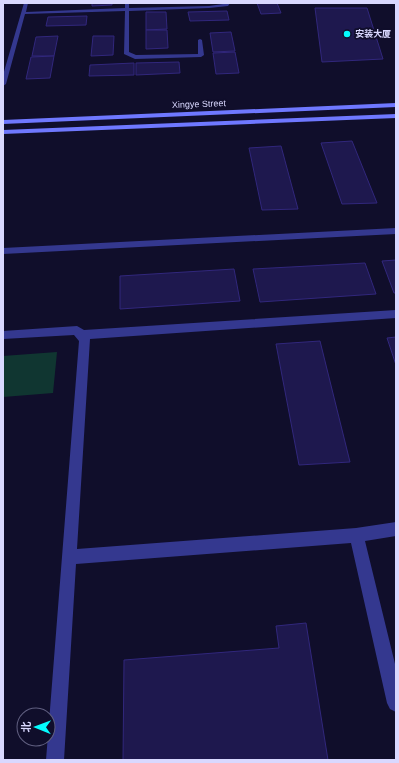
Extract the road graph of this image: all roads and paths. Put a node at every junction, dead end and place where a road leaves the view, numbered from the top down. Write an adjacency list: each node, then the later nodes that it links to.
1 (26, 3): 5 (lane)
2 (127, 3): 4 (lane)
3 (228, 3): 4 (lane)
4 (127, 10): 5 (lane); 6 (lane)
5 (23, 13): 7 (lane)
6 (200, 40)
7 (3, 84)
8 (396, 105): 10 (main road, Xingye Street)
9 (396, 116): 11 (main road, Xingye Street)
10 (3, 122)
11 (3, 132)
12 (396, 231): 13 (street)
13 (3, 251)
14 (396, 314): 16 (street)
15 (3, 335): 16 (street)
16 (81, 335): 19 (street)
17 (396, 529): 18 (street)
18 (356, 535): 19 (street); 20 (street)
19 (70, 557): 21 (street)
20 (396, 703)
21 (55, 760)

